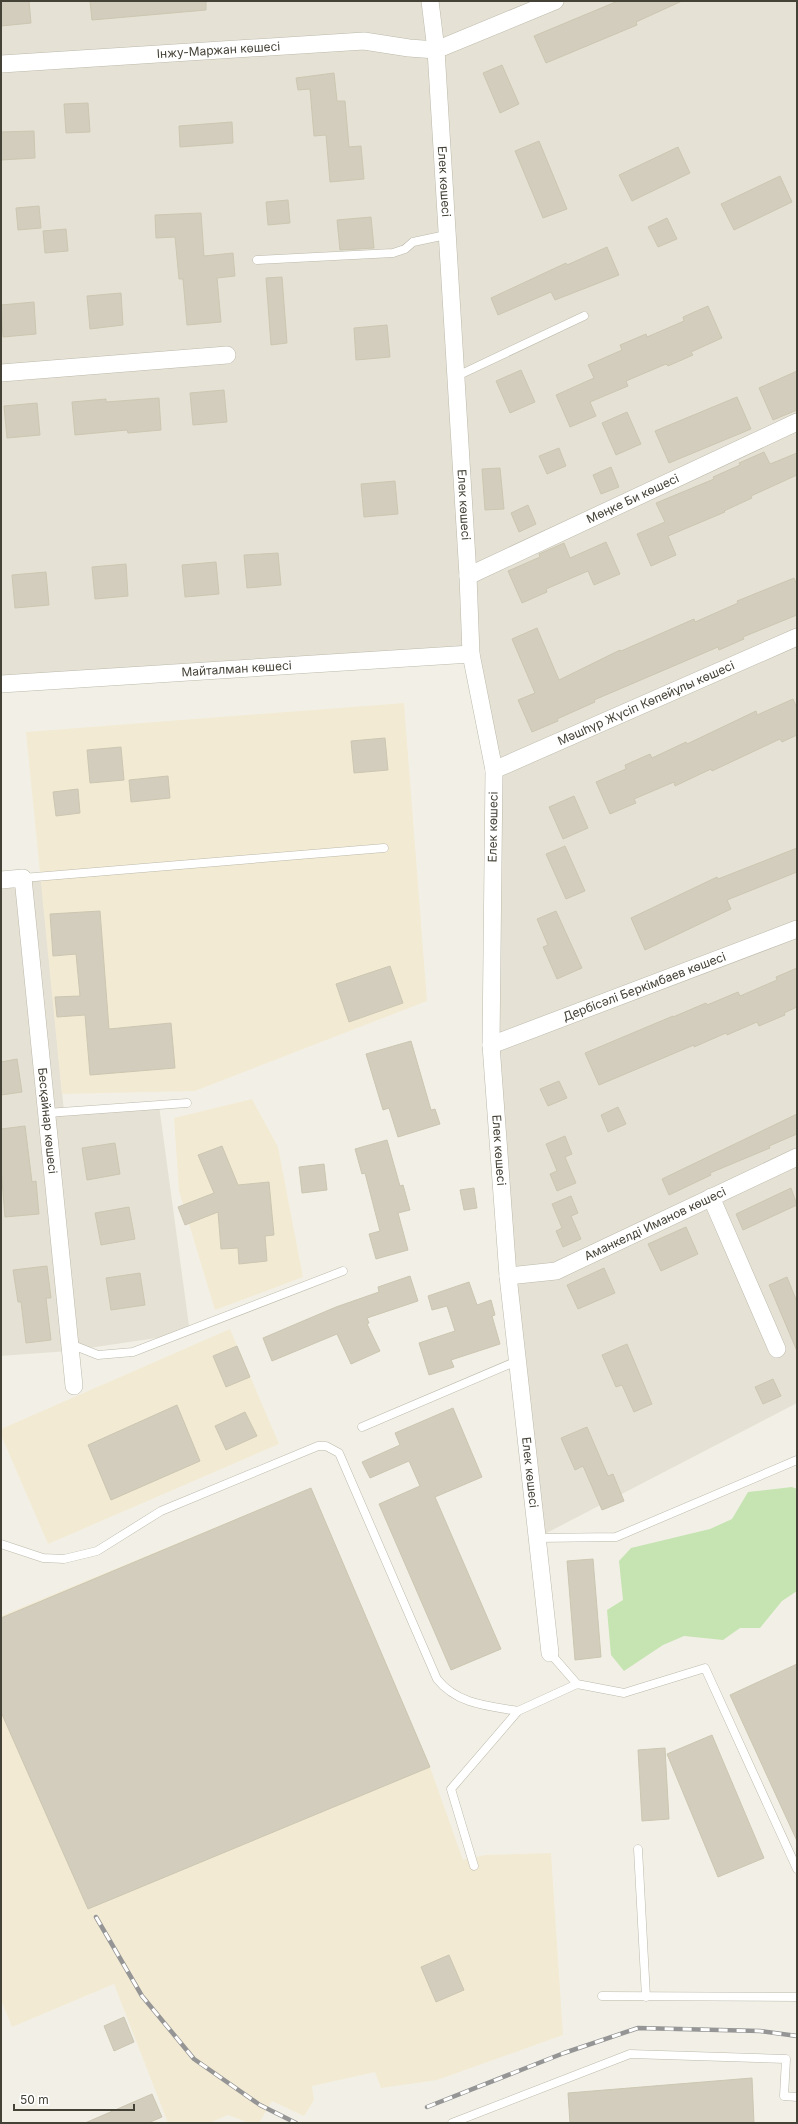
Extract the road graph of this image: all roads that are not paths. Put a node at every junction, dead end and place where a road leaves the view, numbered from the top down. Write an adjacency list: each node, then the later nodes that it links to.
1 (430, 1): 3 (street, Елек көшесі)
2 (555, 1): 3 (street)
3 (436, 50): 4 (street, Інжу-Маржан көшесі); 5 (street, Елек көшесі)
4 (1, 64)
5 (446, 235): 6 (lane); 10 (street, Елек көшесі)
6 (257, 260)
7 (584, 316): 10 (lane)
8 (227, 355): 9 (street)
9 (1, 373)
10 (454, 377): 12 (street, Елек көшесі)
11 (797, 422): 12 (street, Мөңке Би көшесі)
12 (468, 576): 14 (street, Елек көшесі)
13 (797, 637): 16 (street, Мәшһүр Жүсіп Көпейұлы көшесі)
14 (471, 654): 15 (street, Майталман көшесі); 16 (street, Елек көшесі)
15 (1, 684)
16 (494, 770): 21 (street, Елек көшесі)
17 (384, 848): 18 (lane)
18 (23, 878): 19 (street); 23 (street, Бесқайнар көшесі)
19 (1, 880)
20 (797, 929): 21 (street, Дербісәлі Беркімбаев көшесі)
21 (491, 1045): 27 (street, Елек көшесі)
22 (187, 1103): 23 (lane)
23 (47, 1113): 28 (street, Бесқайнар көшесі)
24 (797, 1157): 25 (street, Аманкелді Иманов көшесі)
25 (711, 1197): 27 (street, Аманкелді Иманов көшесі); 29 (street)
26 (343, 1271): 28 (lane)
27 (508, 1276): 30 (street, Елек көшесі)
28 (70, 1344): 31 (street, Бесқайнар көшесі)
29 (777, 1348)
30 (518, 1361): 32 (lane); 34 (street, Елек көшесі)
31 (74, 1386)
32 (362, 1427)
33 (797, 1460): 34 (lane)
34 (537, 1538): 36 (street, Елек көшесі)
35 (1, 1544): 38 (lane)
36 (550, 1653): 37 (lane)
37 (578, 1684): 38 (lane); 41 (lane)
38 (518, 1711): 40 (lane)
39 (638, 1849): 43 (lane)
40 (474, 1866)
41 (797, 1869)
42 (602, 1996): 43 (lane)
43 (646, 1996): 44 (lane)
44 (797, 1997)
45 (797, 2097): 46 (lane)
46 (452, 2123)

